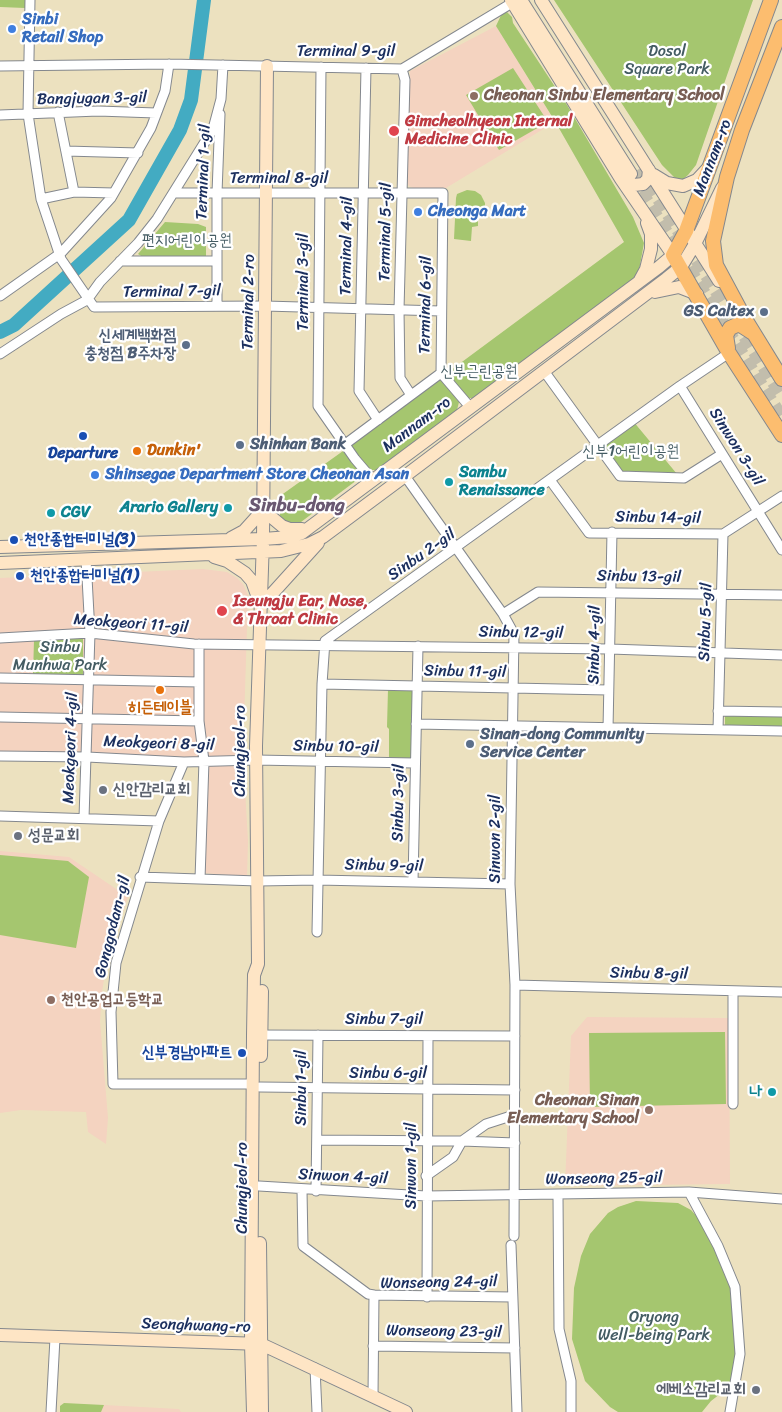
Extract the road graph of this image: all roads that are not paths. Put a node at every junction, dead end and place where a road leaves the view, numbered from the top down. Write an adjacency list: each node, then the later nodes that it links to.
1 (30, 0): 10 (street)
2 (533, 0): 23 (main road)
3 (541, 0): 23 (main road)
4 (771, 0): 22 (main road, Mannam-ro)
5 (515, 1): 14 (street, Terminal 9-gil); 23 (main road)
6 (782, 27): 24 (main road, Mannam-ro)
7 (172, 65): 8 (street, Terminal 9-gil); 10 (street); 17 (street)
8 (220, 65): 11 (street, Terminal 9-gil); 15 (street)
9 (0, 66): 10 (street)
10 (28, 66): 18 (street, Bangjugan 3-gil)
11 (268, 66): 12 (street, Terminal 9-gil); 30 (main road, Terminal 2-ro)
12 (321, 67): 13 (street, Terminal 9-gil); 31 (street, Terminal 3-gil)
13 (366, 68): 14 (street, Terminal 9-gil); 32 (street, Terminal 4-gil)
14 (402, 68): 33 (street, Terminal 5-gil)
15 (221, 99): 27 (street); 28 (street, Terminal 1-gil)
16 (58, 112): 17 (street, Bangjugan 3-gil); 18 (street, Bangjugan 3-gil); 20 (street)
17 (156, 113): 21 (street)
18 (28, 114): 19 (street, Bangjugan 3-gil); 34 (street)
19 (0, 115)
20 (66, 151): 21 (street); 25 (street)
21 (138, 153): 26 (street)
22 (712, 162): 23 (main road); 36 (main road, Mannam-ro)
23 (635, 173): 35 (main road); 36 (main road)
24 (727, 177): 37 (main road, Mannam-ro); 54 (main road)
25 (74, 192): 26 (street); 34 (street)
26 (114, 193): 39 (street)
27 (174, 193): 28 (street, Terminal 8-gil); 40 (street)
28 (217, 193): 30 (street, Terminal 8-gil); 41 (street, Terminal 1-gil)
29 (443, 193): 33 (street, Terminal 8-gil); 53 (street, Terminal 6-gil)
30 (266, 194): 31 (street, Terminal 8-gil); 49 (main road, Terminal 2-ro)
31 (320, 194): 32 (street, Terminal 8-gil); 50 (street, Terminal 3-gil)
32 (363, 194): 33 (street, Terminal 8-gil); 51 (street, Terminal 4-gil)
33 (402, 194): 52 (street, Terminal 5-gil)
34 (41, 199): 39 (street)
35 (641, 208): 38 (main road); 43 (main road)
36 (686, 231): 37 (main road); 38 (main road, Mannam-ro)
37 (695, 244): 42 (main road, Mannam-ro); 54 (main road)
38 (673, 255): 42 (main road); 43 (main road, Mannam-ro)
39 (61, 256): 45 (street); 47 (street)
40 (120, 261): 41 (street); 47 (street)
41 (217, 261): 48 (street, Terminal 1-gil)
42 (681, 267): 44 (main road); 46 (main road, Mannam-ro)
43 (637, 284): 63 (main road, Mannam-ro)
44 (697, 294): 46 (main road); 56 (main road)
45 (0, 296)
46 (643, 297): 58 (main road, Mannam-ro)
47 (87, 300): 48 (street, Terminal 7-gil); 57 (street)
48 (217, 306): 49 (street, Terminal 7-gil)
49 (266, 306): 50 (street, Terminal 7-gil); 73 (main road, Terminal 2-ro)
50 (319, 308): 51 (street, Terminal 7-gil); 66 (street, Terminal 3-gil)
51 (361, 310): 52 (street, Terminal 7-gil); 64 (street, Terminal 4-gil)
52 (399, 310): 53 (street, Terminal 7-gil); 62 (street, Terminal 5-gil)
53 (441, 311): 59 (street, Terminal 6-gil)
54 (745, 319): 55 (main road)
55 (753, 334): 56 (main road); 60 (main road)
56 (730, 353): 61 (street, Sinbu 2-gil); 65 (main road)
57 (0, 354)
58 (544, 371): 67 (street); 69 (main road, Mannam-ro)
59 (441, 373): 62 (street); 63 (street, Terminal 6-gil)
60 (782, 379)
61 (680, 386): 67 (street, Sinbu 2-gil); 68 (street, Sinwon 3-gil)
62 (411, 395): 64 (street)
63 (470, 407): 70 (main road, Mannam-ro)
64 (378, 420): 66 (street)
65 (782, 435)
66 (344, 445): 70 (street, Terminal 3-gil)
67 (596, 446): 68 (street); 71 (street, Sinbu 2-gil)
68 (722, 454): 74 (street, Sinwon 3-gil)
69 (405, 476): 78 (main road, Mannam-ro); 84 (street, Sinwon 2-gil)
70 (373, 480): 75 (main road, Mannam-ro)
71 (550, 480): 76 (street, Sinbu 14-gil); 84 (street, Sinbu 2-gil)
72 (782, 496): 74 (street, Sinbu 14-gil)
73 (263, 510): 75 (main road); 79 (main road); 81 (main road, Terminal 2-ro)
74 (758, 512): 77 (street, Sinbu 14-gil); 85 (street, Sinwon 3-gil)
75 (307, 530): 80 (main road); 81 (main road, Mannam-ro)
76 (612, 532): 77 (street, Sinbu 14-gil); 88 (street, Sinbu 4-gil)
77 (723, 534): 89 (street, Sinbu 5-gil)
78 (323, 537): 80 (main road, Mannam-ro); 91 (main road)
79 (221, 541): 81 (main road, Mannam-ro); 83 (main road, Mannam-ro)
80 (309, 544): 81 (main road, Mannam-ro)
81 (263, 545): 83 (main road, Mannam-ro); 91 (main road, Chungjeol-ro)
82 (0, 548): 83 (main road, Mannam-ro)
83 (204, 548): 86 (main road, Mannam-ro); 91 (main road)
84 (456, 549): 92 (street, Sinwon 2-gil); 97 (street, Sinbu 2-gil)
85 (782, 550)
86 (86, 559): 87 (main road, Mannam-ro); 93 (street, Meokgeori 4-gil)
87 (0, 563)
88 (611, 592): 89 (street, Sinbu 13-gil); 92 (street, Sinbu 13-gil); 100 (street, Sinbu 4-gil)
89 (722, 593): 90 (street, Sinbu 13-gil); 101 (street, Sinbu 5-gil)
90 (782, 594)
91 (261, 606): 96 (main road, Chungjeol-ro)
92 (503, 614): 99 (street, Sinwon 2-gil)
93 (90, 634): 94 (street, Meokgeori 11-gil); 95 (street, Meokgeori 11-gil); 104 (street, Meokgeori 4-gil)
94 (0, 638)
95 (199, 644): 96 (street, Meokgeori 11-gil); 105 (street)
96 (259, 645): 97 (street, Sinbu 12-gil); 122 (main road, Chungjeol-ro)
97 (324, 646): 98 (street, Sinbu 12-gil); 106 (street)
98 (418, 646): 99 (street, Sinbu 12-gil); 107 (street, Sinbu 3-gil)
99 (514, 648): 100 (street, Sinbu 12-gil); 108 (street, Sinwon 2-gil)
100 (610, 649): 101 (street, Sinbu 12-gil); 109 (street, Sinbu 4-gil)
101 (720, 652): 102 (street, Sinbu 12-gil); 110 (street, Sinbu 5-gil)
102 (782, 655)
103 (0, 678): 104 (street)
104 (89, 681): 105 (street); 113 (street, Meokgeori 4-gil)
105 (199, 682): 114 (street)
106 (322, 684): 107 (street, Sinbu 11-gil); 125 (street)
107 (418, 687): 108 (street, Sinbu 11-gil); 115 (street, Sinbu 3-gil)
108 (513, 688): 109 (street, Sinbu 11-gil); 116 (street, Sinwon 2-gil)
109 (608, 690): 117 (street, Sinbu 4-gil)
110 (718, 711): 111 (street); 118 (street, Sinbu 5-gil)
111 (782, 712)
112 (0, 717): 113 (street)
113 (88, 719): 114 (street); 121 (street, Meokgeori 4-gil)
114 (199, 721): 124 (street)
115 (416, 724): 116 (street); 126 (street, Sinbu 3-gil)
116 (512, 728): 117 (street); 135 (street, Sinwon 2-gil)
117 (608, 729): 118 (street)
118 (718, 730): 119 (street)
119 (782, 732)
120 (0, 756): 121 (street, Meokgeori 8-gil)
121 (87, 757): 123 (street, Meokgeori 8-gil); 128 (street, Meokgeori 4-gil)
122 (256, 760): 124 (street, Meokgeori 8-gil); 125 (street, Sinbu 10-gil); 133 (main road, Chungjeol-ro)
123 (184, 762): 124 (street, Meokgeori 8-gil); 129 (street, Gonggodam-gil)
124 (204, 762): 131 (street)
125 (322, 762): 126 (street, Sinbu 10-gil); 132 (street)
126 (414, 764): 134 (street, Sinbu 3-gil)
127 (0, 816): 128 (street)
128 (84, 818): 129 (street)
129 (159, 821): 130 (street, Gonggodam-gil)
130 (140, 877): 131 (street, Sinbu 9-gil); 144 (street, Gonggodam-gil)
131 (200, 879): 133 (street, Sinbu 9-gil)
132 (317, 880): 133 (street, Sinbu 9-gil); 134 (street, Sinbu 9-gil); 136 (street)
133 (258, 881): 140 (main road, Chungjeol-ro)
134 (413, 882): 135 (street, Sinbu 9-gil)
135 (510, 884): 137 (street, Sinwon 2-gil)
136 (317, 932)
137 (515, 985): 138 (street, Sinbu 8-gil); 143 (street, Sinwon 2-gil)
138 (733, 991): 139 (street, Sinbu 8-gil); 148 (street)
139 (782, 992)
140 (257, 1035): 141 (street, Sinbu 7-gil); 144 (main road, Chungjeol-ro)
141 (318, 1035): 142 (street, Sinbu 7-gil); 145 (street, Sinbu 1-gil)
142 (428, 1036): 143 (street, Sinbu 7-gil); 146 (street, Sinwon 1-gil)
143 (515, 1036): 147 (street, Sinwon 2-gil)
144 (257, 1086): 145 (street, Sinbu 6-gil); 155 (main road, Chungjeol-ro); 168 (main road, Chungjeol-ro)
145 (317, 1088): 146 (street, Sinbu 6-gil); 150 (street, Sinbu 1-gil)
146 (427, 1089): 147 (street, Sinbu 6-gil); 151 (street, Sinwon 1-gil)
147 (515, 1090): 149 (street, Sinwon 2-gil)
148 (733, 1104)
149 (514, 1115): 152 (street); 153 (street, Sinwon 2-gil)
150 (317, 1140): 151 (street, Sinbu 1-gil); 157 (street, Sinbu 1-gil)
151 (427, 1141): 152 (street, Sinbu 1-gil); 154 (street, Sinwon 1-gil)
152 (462, 1141): 153 (street); 154 (street)
153 (515, 1143): 159 (street, Sinwon 2-gil)
154 (426, 1176): 160 (street, Sinwon 1-gil)
155 (259, 1186): 156 (street, Sinwon 4-gil); 168 (main road, Chungjeol-ro)
156 (302, 1190): 157 (street, Sinwon 4-gil); 163 (street)
157 (316, 1191): 160 (street, Sinwon 4-gil)
158 (688, 1192): 161 (street, Wonseong 25-gil); 162 (street, Wonseong 25-gil); 180 (street)
159 (515, 1195): 160 (street, Wonseong 25-gil); 161 (street, Wonseong 25-gil); 165 (street, Sinwon 2-gil)
160 (426, 1196): 164 (street, Sinwon 1-gil)
161 (558, 1196): 179 (street)
162 (782, 1199)
163 (374, 1296): 164 (street, Wonseong 24-gil); 169 (street, Wonseong 24-gil)
164 (427, 1297): 165 (street, Wonseong 24-gil)
165 (512, 1297): 170 (street, Sinwon 2-gil)
166 (0, 1335): 167 (main road, Seonghwang-ro)
167 (55, 1338): 168 (main road, Seonghwang-ro); 173 (street)
168 (256, 1344): 171 (main road, Seonghwang-ro); 174 (main road, Chungjeol-ro); 175 (main road, Chungjeol-ro)
169 (373, 1346): 170 (street, Wonseong 23-gil); 172 (street, Wonseong 24-gil)
170 (515, 1348): 178 (street, Sinwon 2-gil)
171 (315, 1368): 172 (main road, Seonghwang-ro); 176 (street)
172 (373, 1396): 177 (main road, Seonghwang-ro)
173 (51, 1412)
174 (253, 1412)
175 (262, 1412)
176 (317, 1412)
177 (406, 1412)
178 (517, 1412)
179 (572, 1412)
180 (730, 1412)

